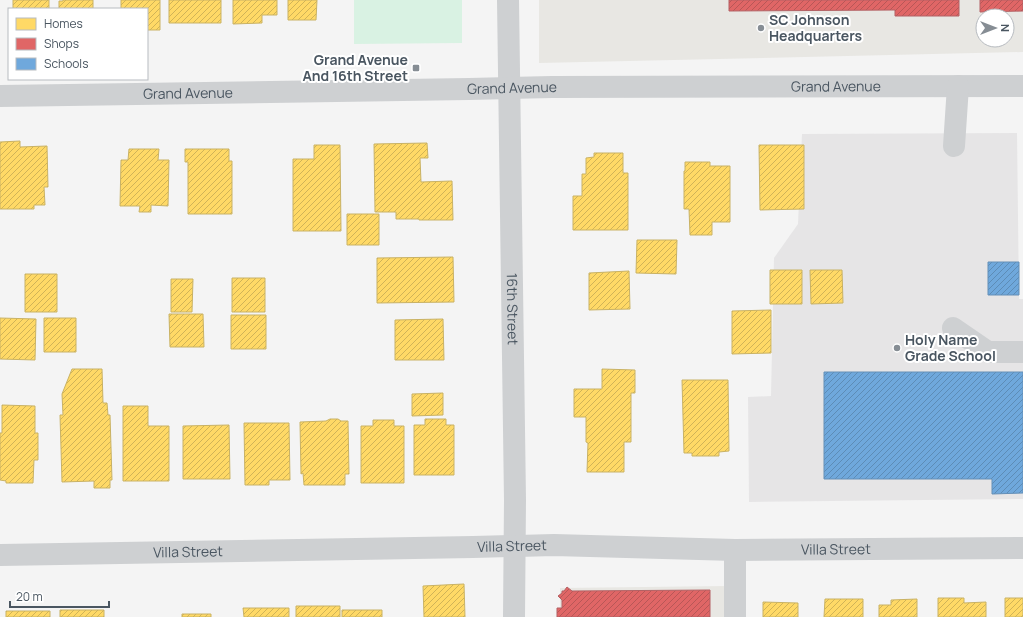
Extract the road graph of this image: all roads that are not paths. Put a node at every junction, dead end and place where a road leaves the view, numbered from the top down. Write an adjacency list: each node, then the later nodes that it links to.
1 (508, 0): 4 (street, 16th Street)
2 (958, 86): 3 (street, Grand Avenue); 4 (street, Grand Avenue); 6 (street)
3 (1023, 86)
4 (509, 88): 5 (street, Grand Avenue); 9 (street, 16th Street)
5 (0, 96)
6 (954, 146)
7 (953, 328): 8 (street)
8 (1023, 352)
9 (515, 547): 11 (street, Villa Street); 12 (street, Villa Street); 13 (street, 16th Street)
10 (1023, 548): 11 (street, Villa Street)
11 (735, 550): 14 (street)
12 (0, 555)
13 (514, 617)
14 (735, 617)

